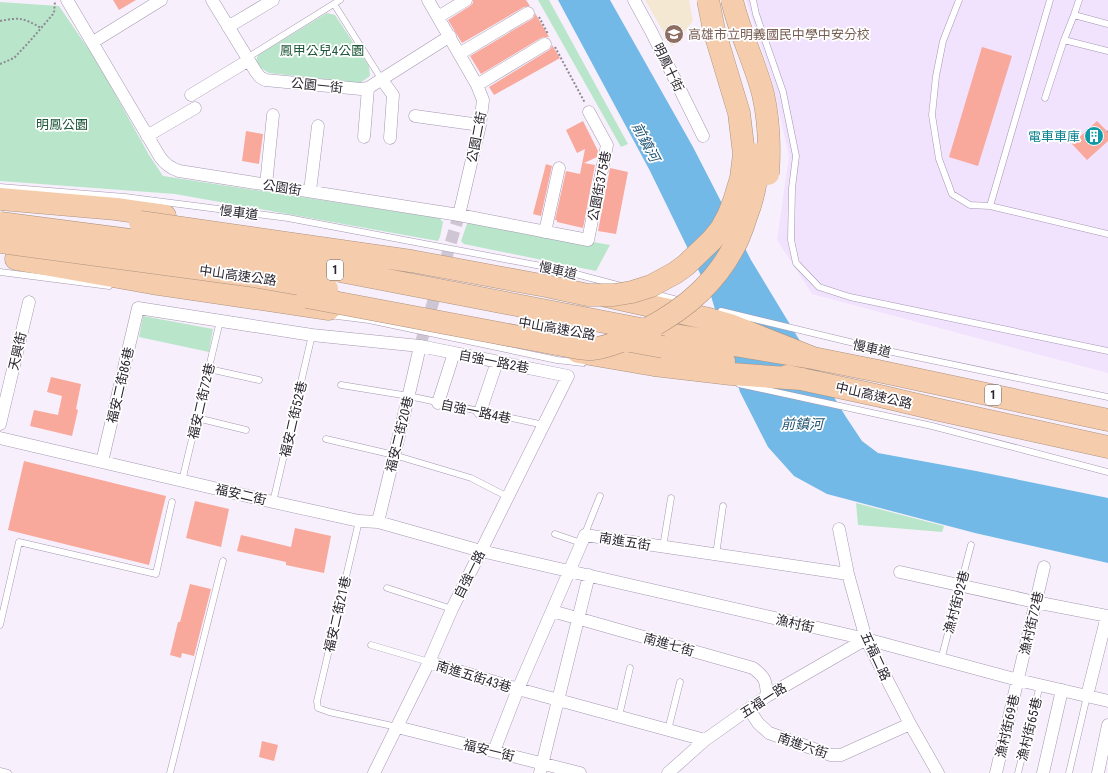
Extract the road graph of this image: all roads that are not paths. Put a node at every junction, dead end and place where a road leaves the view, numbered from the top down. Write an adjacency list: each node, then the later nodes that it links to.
1 (67, 0): 26 (street, 公園街)
2 (161, 0): 26 (street)
3 (212, 0): 22 (street, 公園一街)
4 (273, 0): 22 (street)
5 (340, 0): 17 (lane)
6 (428, 0): 20 (street, 公園二街)
7 (466, 0): 20 (street)
8 (634, 0): 42 (street, 明鳳十街)
9 (699, 0): 60 (highway, bridge)
10 (708, 0): 60 (highway, bridge)
11 (719, 0): 70 (highway, bridge)
12 (732, 0): 70 (highway, bridge)
13 (753, 0): 68 (lane)
14 (959, 0): 50 (lane)
15 (1050, 0): 50 (lane)
16 (1079, 0): 19 (lane)
17 (334, 4): 29 (lane); 30 (lane)
18 (532, 13): 28 (street)
19 (1074, 15): 21 (lane); 25 (lane)
20 (438, 17): 23 (street, 公園二街)
21 (1108, 24)
22 (228, 27): 29 (street, 公園一街)
23 (450, 36): 28 (street, 公園二街); 30 (street)
24 (548, 40): 31 (street)
25 (1064, 40): 27 (lane); 34 (lane)
26 (93, 42): 41 (street, 公園街)
27 (1108, 51)
28 (459, 54): 31 (street, 公園二街)
29 (248, 59): 32 (street, 公園一街); 33 (street)
30 (382, 80): 32 (street); 44 (street)
31 (477, 85): 39 (street, 公園二街)
32 (368, 88): 43 (street)
33 (191, 95)
34 (1045, 98)
35 (195, 108): 41 (street)
36 (589, 112): 56 (street, 公園街375巷)
37 (273, 115): 46 (street)
38 (415, 116): 39 (street)
39 (480, 125): 52 (street, 公園二街)
40 (318, 126): 48 (street)
41 (148, 136): 46 (street, 公園街)
42 (703, 136)
43 (364, 137)
44 (390, 138)
45 (559, 168): 54 (street)
46 (266, 185): 48 (street, 公園街)
47 (0, 187): 63 (lane, 慢車道)
48 (310, 192): 52 (street, 公園街)
49 (0, 199): 63 (highway)
50 (990, 206): 55 (lane)
51 (0, 208): 60 (highway, bridge)
52 (459, 215): 54 (street, 公園街)
53 (0, 223): 71 (highway, 中山高速公路 / 1, bridge)
54 (545, 232): 56 (street, 公園街)
55 (1108, 234)
56 (588, 240)
57 (0, 242): 76 (highway, 中山高速公路 / 1, bridge)
58 (5, 263): 59 (lane); 70 (highway, bridge); 75 (highway)
59 (118, 287)
60 (579, 293)
61 (29, 302): 86 (street, 天興街)
62 (138, 308): 65 (street, 自強一路2巷); 93 (street, 福安二街86巷)
63 (706, 311): 71 (highway); 80 (lane, 慢車道)
64 (306, 312): 70 (lane)
65 (220, 321): 66 (street, 自強一路2巷); 73 (lane, 福安二街72巷)
66 (312, 335): 67 (street, 自強一路2巷); 100 (lane, 福安二街52巷)
67 (420, 346): 69 (street, 自強一路2巷); 79 (street, 福安二街20巷)
68 (1108, 351)
69 (454, 353): 72 (street, 自強一路2巷); 81 (street)
70 (590, 357)
71 (813, 358): 85 (highway, 中山高速公路 / 1)
72 (497, 362): 74 (street, 自強一路2巷); 83 (street)
73 (209, 369): 77 (lane); 84 (lane, 福安二街72巷)
74 (568, 376): 87 (street, 自強一路)
75 (730, 378): 76 (highway); 82 (lane)
76 (802, 379): 82 (highway, 中山高速公路 / 1)
77 (259, 380)
78 (341, 385): 79 (lane, 自強一路4巷)
79 (409, 396): 81 (lane, 自強一路4巷); 92 (street, 福安二街20巷)
80 (1108, 396)
81 (438, 403): 83 (lane, 自強一路4巷)
82 (878, 405): 91 (highway, 中山高速公路 / 1); 94 (lane)
83 (480, 412): 87 (lane, 自強一路4巷)
84 (197, 418): 88 (lane); 95 (lane, 福安二街72巷)
85 (1104, 419)
86 (0, 424)
87 (544, 425): 97 (street, 自強一路)
88 (246, 430)
89 (0, 438): 93 (street, 福安二街)
90 (326, 439): 92 (lane)
91 (1107, 447)
92 (394, 455): 97 (lane); 103 (street, 福安二街20巷)
93 (102, 462): 95 (street, 福安二街)
94 (1108, 472)
95 (182, 481): 100 (street, 福安二街)
96 (600, 496): 106 (lane)
97 (508, 497): 109 (street, 自強一路)
98 (671, 498): 108 (lane)
99 (172, 502): 124 (lane)
100 (273, 502): 102 (street, 福安二街)
101 (723, 506): 110 (lane)
102 (359, 521): 103 (street, 福安二街); 143 (lane, 福安二街21巷)
103 (378, 522): 109 (street, 福安二街)
104 (839, 529): 115 (street, 五福二路)
105 (555, 534): 106 (lane)
106 (582, 541): 108 (street, 南進五街); 113 (street, 南進五街)
107 (971, 545): 117 (lane, 漁村街92巷)
108 (663, 547): 110 (street, 南進五街)
109 (481, 550): 113 (street, 漁村街); 120 (street, 自強一路)
110 (716, 555): 115 (street, 南進五街)
111 (223, 561): 150 (lane)
112 (1044, 567): 119 (street, 漁村街72巷)
113 (569, 570): 116 (street, 漁村街); 121 (street, 南進五街)
114 (900, 572): 117 (street)
115 (848, 574): 125 (street, 五福二路)
116 (589, 575): 123 (street); 125 (street, 漁村街)
117 (960, 586): 119 (street); 127 (lane, 漁村街92巷)
118 (387, 588): 120 (lane)
119 (1035, 602): 122 (street); 130 (street, 漁村街72巷)
120 (452, 609): 128 (street, 自強一路)
121 (552, 611): 123 (street, 南進七街); 133 (street, 南進五街)
122 (1108, 616): 136 (street)
123 (578, 617): 135 (street, 南進七街); 137 (street)
124 (0, 625)
125 (866, 639): 127 (street, 漁村街); 135 (street, 五福一路); 141 (street, 五福二路)
126 (372, 645): 128 (lane)
127 (941, 660): 130 (street, 漁村街)
128 (429, 662): 133 (street, 南進五街43巷); 143 (street, 自強一路)
129 (630, 668): 140 (lane)
130 (1018, 680): 132 (street, 漁村街); 155 (street, 漁村街69巷)
131 (680, 682): 144 (lane)
132 (1040, 685): 134 (street, 漁村街); 156 (lane, 漁村街65巷)
133 (518, 689): 137 (street); 146 (street, 南進五街)
134 (1062, 690): 136 (street, 漁村街); 157 (street)
135 (767, 696): 139 (street, 五福一路)
136 (1087, 696): 138 (street, 漁村街); 158 (lane)
137 (558, 700): 140 (street); 147 (street)
138 (1108, 701)
139 (749, 709): 141 (street, 南進六街); 145 (street, 五福一路)
140 (619, 716): 144 (street)
141 (910, 724): 154 (street, 五福二路)
142 (1108, 726): 159 (street)
143 (397, 727): 146 (street, 福安一街); 151 (street, 自強一路)
144 (668, 730): 145 (street)
145 (705, 740): 153 (street, 五福一路)
146 (494, 751): 147 (street, 福安一街)
147 (541, 768): 152 (street, 福安一街)
148 (0, 771): 149 (lane)
149 (8, 773)
150 (170, 773)
151 (374, 773)
152 (580, 773)
153 (668, 773)
154 (938, 773)
155 (996, 773)
156 (1018, 773)
157 (1043, 773)
158 (1069, 773)
159 (1098, 773)

